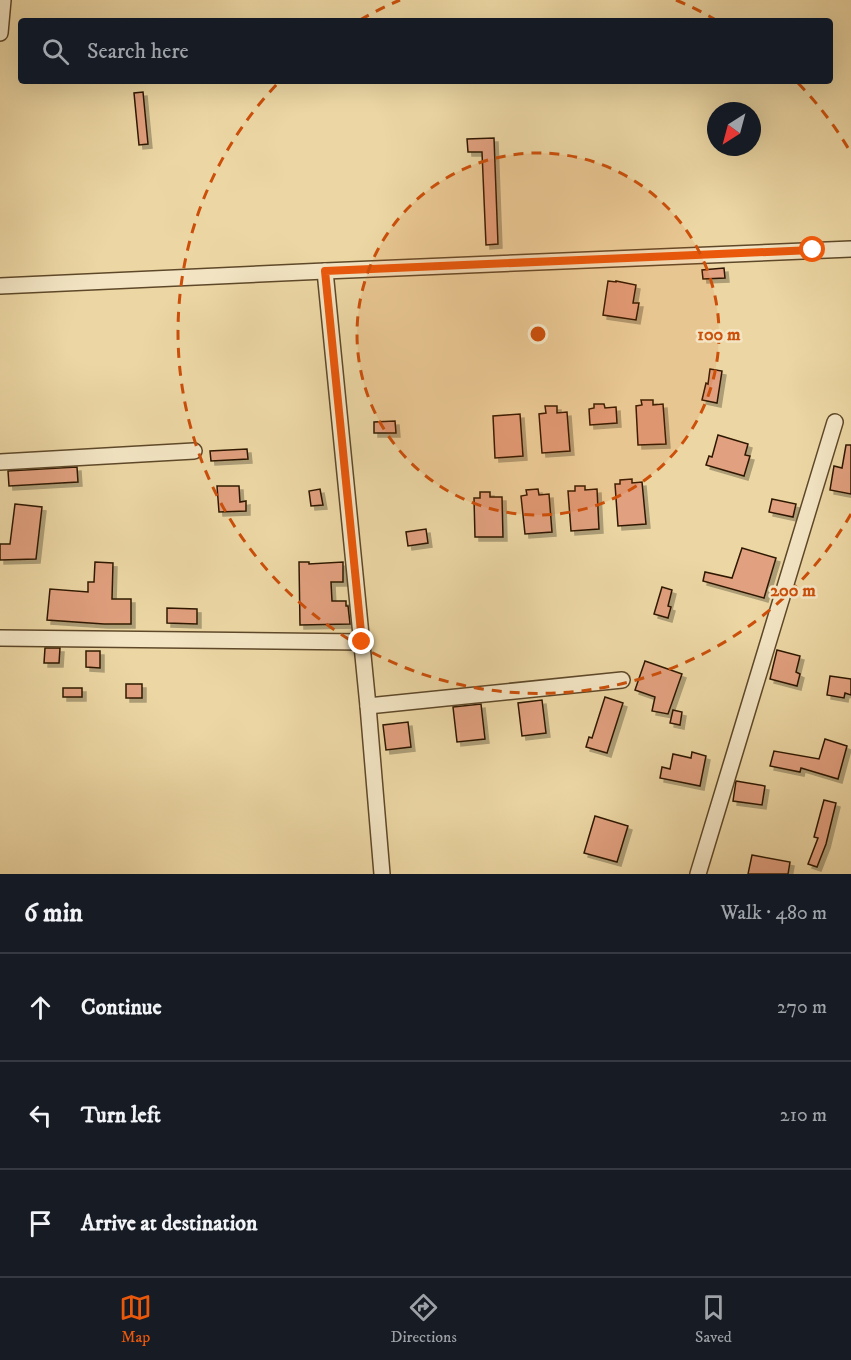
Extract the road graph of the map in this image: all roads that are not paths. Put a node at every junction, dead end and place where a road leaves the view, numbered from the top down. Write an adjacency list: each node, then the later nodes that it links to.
1 (3, 0): 2 (street)
2 (0, 33)
3 (851, 249): 4 (street)
4 (325, 271): 5 (street); 10 (street)
5 (0, 286)
6 (835, 422): 14 (street)
7 (194, 451): 8 (street)
8 (0, 462)
9 (0, 638): 10 (street)
10 (362, 642): 12 (street)
11 (622, 680): 12 (street)
12 (368, 706): 13 (street)
13 (382, 874)
14 (698, 874)

